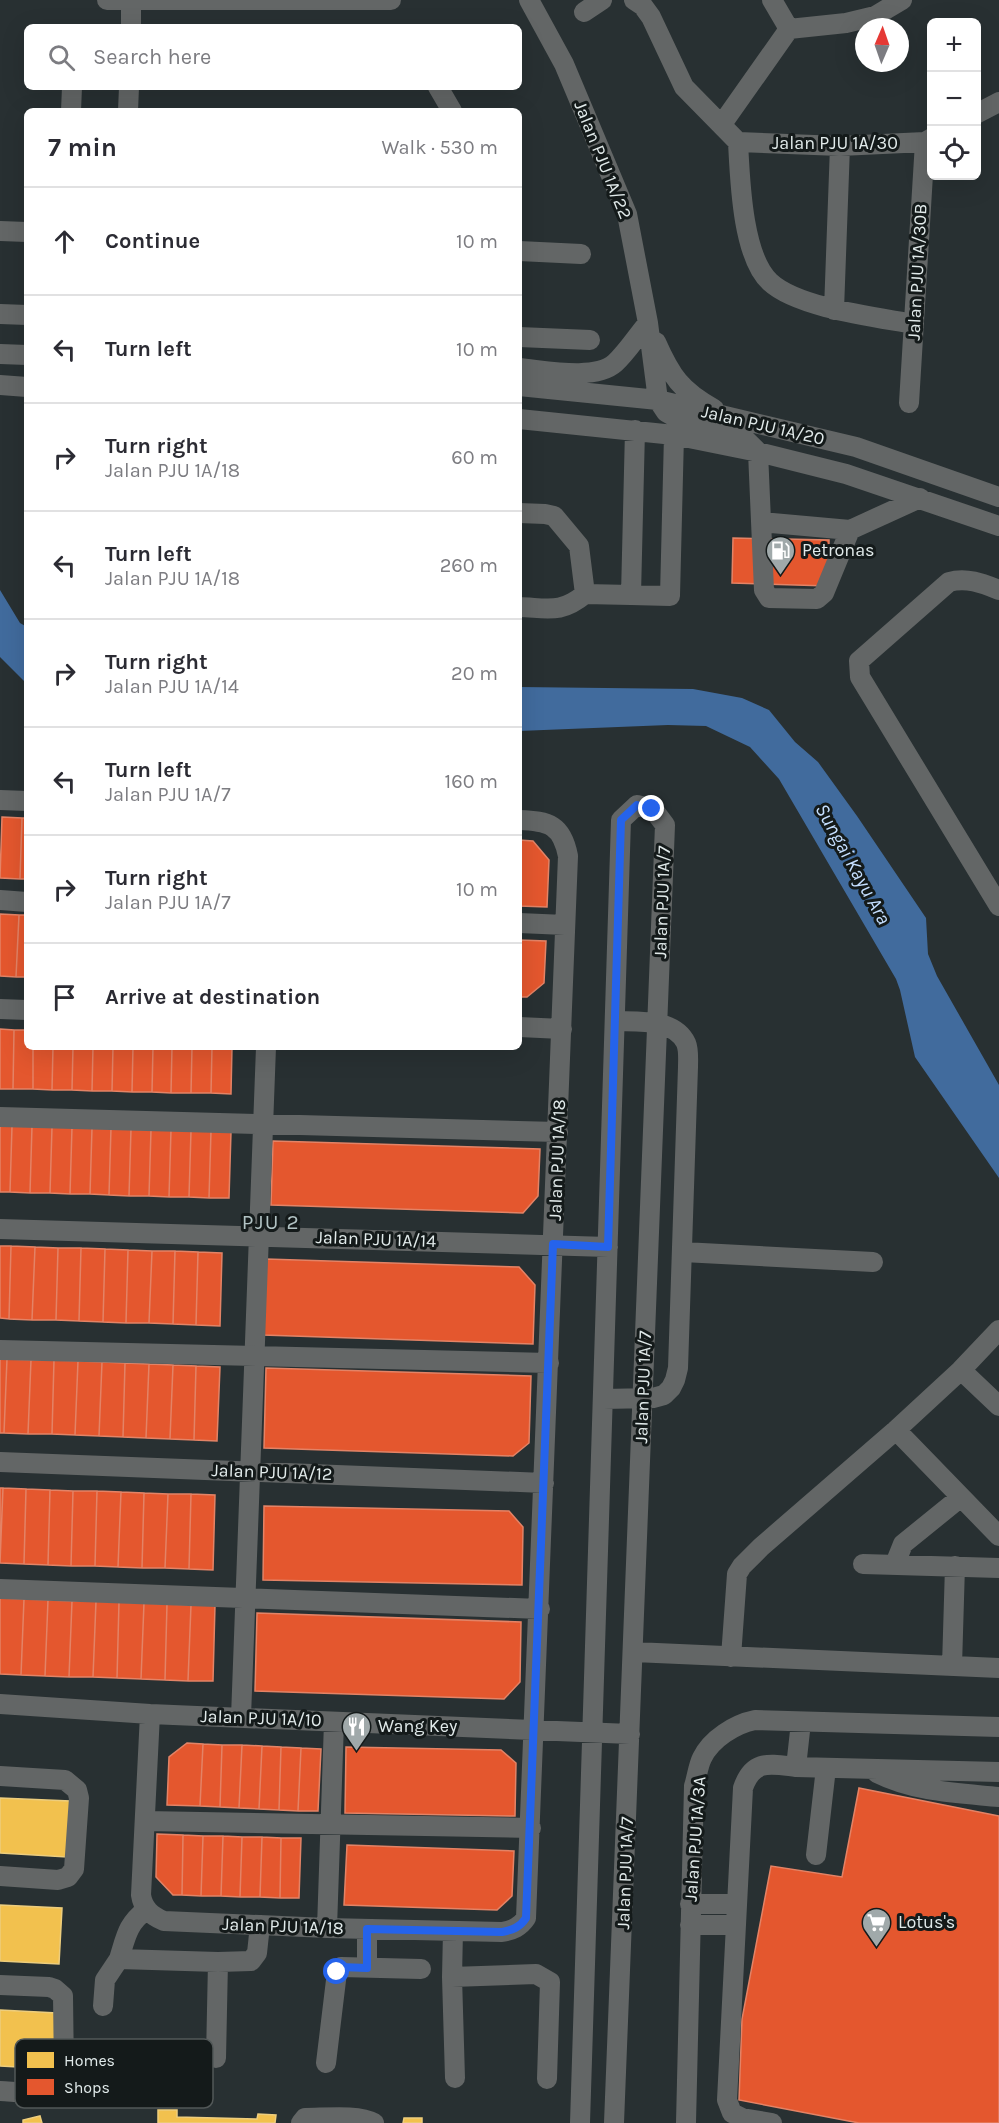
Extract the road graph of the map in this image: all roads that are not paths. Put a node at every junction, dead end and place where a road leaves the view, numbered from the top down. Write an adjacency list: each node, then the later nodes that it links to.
1 (107, 0): 2 (street)
2 (131, 0): 3 (street); 10 (street)
3 (392, 0)
4 (530, 0): 32 (street, Jalan PJU 1A/22)
5 (602, 0): 9 (street)
6 (634, 0): 20 (street)
7 (772, 0): 11 (street)
8 (902, 0): 11 (street)
9 (584, 12)
10 (131, 24)
11 (789, 29): 20 (street)
12 (72, 90): 16 (street)
13 (129, 90): 17 (street)
14 (440, 90): 18 (street)
15 (999, 102): 19 (street)
16 (71, 108)
17 (129, 108)
18 (450, 108)
19 (981, 111)
20 (722, 124): 22 (street)
21 (927, 140): 23 (street, Jalan PJU 1A/30)
22 (738, 142): 23 (street, Jalan PJU 1A/30); 29 (street)
23 (840, 146): 29 (street)
24 (927, 153): 33 (street, Jalan PJU 1A/30B)
25 (0, 231): 26 (street)
26 (24, 232)
27 (522, 251): 28 (street)
28 (581, 254)
29 (834, 310): 33 (street)
30 (0, 314): 31 (street)
31 (24, 315)
32 (648, 323): 38 (street); 42 (street, Jalan PJU 1A/22); 44 (street)
33 (914, 324): 43 (street, Jalan PJU 1A/30B)
34 (522, 337): 35 (street)
35 (590, 340)
36 (0, 354): 37 (street)
37 (24, 355)
38 (522, 368)
39 (0, 385): 41 (street)
40 (522, 386): 42 (street, Jalan PJU 1A/20)
41 (24, 387)
42 (658, 400): 44 (street, Jalan PJU 1A/20); 48 (street)
43 (909, 403)
44 (730, 418): 49 (street, Jalan PJU 1A/20)
45 (522, 419): 46 (street, Jalan PJU 1A/20)
46 (635, 430): 47 (street, Jalan PJU 1A/20); 57 (street)
47 (674, 435): 48 (street, Jalan PJU 1A/20); 57 (street)
48 (758, 452): 50 (street, Jalan PJU 1A/20); 52 (street)
49 (999, 497)
50 (920, 498): 53 (street, Jalan PJU 1A/20); 54 (street)
51 (522, 513): 56 (street)
52 (761, 522): 54 (street); 54 (street)
53 (999, 527)
54 (850, 530)
55 (997, 583): 64 (street)
56 (585, 594): 57 (street); 58 (street)
57 (631, 595)
58 (522, 607)
59 (0, 800): 60 (street)
60 (24, 801)
61 (522, 820): 66 (street, Jalan PJU 1A/18)
62 (0, 900): 63 (street)
63 (24, 902)
64 (999, 906)
65 (522, 923): 66 (street)
66 (566, 925): 72 (street, Jalan PJU 1A/18)
67 (0, 1009): 68 (street)
68 (24, 1010)
69 (615, 1022): 70 (street); 70 (street, Jalan PJU 1A/7); 80 (street, Jalan PJU 1A/7)
70 (657, 1023): 81 (street); 89 (street, Jalan PJU 1A/7)
71 (522, 1027): 72 (street)
72 (561, 1029): 76 (street, Jalan PJU 1A/18)
73 (266, 1050): 75 (street)
74 (0, 1117): 75 (street)
75 (263, 1123): 76 (street); 78 (street)
76 (558, 1132): 79 (street, Jalan PJU 1A/18)
77 (0, 1228): 78 (street, Jalan PJU 1A/14)
78 (259, 1236): 79 (street, Jalan PJU 1A/14); 85 (street)
79 (553, 1244): 80 (street, Jalan PJU 1A/14); 86 (street, Jalan PJU 1A/18)
80 (608, 1247): 88 (street, Jalan PJU 1A/7)
81 (683, 1252): 82 (street); 89 (street)
82 (873, 1262)
83 (999, 1330): 87 (street)
84 (0, 1350): 85 (street)
85 (254, 1357): 86 (street); 93 (street)
86 (549, 1363): 94 (street, Jalan PJU 1A/18)
87 (961, 1370): 90 (street); 91 (street)
88 (603, 1399): 89 (street); 115 (street, Jalan PJU 1A/7)
89 (643, 1400): 104 (street, Jalan PJU 1A/7)
90 (999, 1406)
91 (896, 1430): 95 (street); 105 (street)
92 (0, 1462): 93 (street, Jalan PJU 1A/12)
93 (250, 1471): 94 (street, Jalan PJU 1A/12); 102 (street)
94 (544, 1483): 103 (street, Jalan PJU 1A/18)
95 (961, 1497): 96 (street); 98 (street)
96 (999, 1536)
97 (863, 1564): 98 (street)
98 (895, 1564): 99 (street)
99 (956, 1566): 100 (street); 106 (street)
100 (999, 1568)
101 (0, 1589): 102 (street)
102 (245, 1599): 103 (street); 110 (street)
103 (540, 1609): 114 (street, Jalan PJU 1A/18)
104 (634, 1652): 105 (street); 116 (street, Jalan PJU 1A/7)
105 (731, 1657): 106 (street)
106 (952, 1666): 107 (street)
107 (999, 1668)
108 (0, 1704): 109 (street, Jalan PJU 1A/10)
109 (150, 1714): 110 (street, Jalan PJU 1A/10); 123 (street)
110 (241, 1718): 111 (street, Jalan PJU 1A/10)
111 (334, 1722): 114 (street, Jalan PJU 1A/10); 124 (street)
112 (801, 1722): 113 (street, Jalan PJU 1A/3A); 117 (street); 128 (street, Jalan PJU 1A/3A)
113 (999, 1727)
114 (535, 1729): 115 (street, Jalan PJU 1A/10); 125 (street, Jalan PJU 1A/18)
115 (593, 1732): 116 (street, Jalan PJU 1A/10); 154 (street, Jalan PJU 1A/7)
116 (630, 1734): 155 (street, Jalan PJU 1A/7)
117 (796, 1767): 118 (street); 129 (street)
118 (826, 1768): 119 (street); 126 (street)
119 (869, 1769): 120 (street); 122 (street)
120 (999, 1772)
121 (0, 1776): 127 (street)
122 (999, 1797)
123 (145, 1821): 124 (street); 130 (street)
124 (330, 1824): 125 (street); 134 (street)
125 (531, 1828): 136 (street, Jalan PJU 1A/18)
126 (816, 1855)
127 (0, 1876)
128 (690, 1904): 129 (street); 132 (street, Jalan PJU 1A/3A)
129 (736, 1904): 133 (street)
130 (146, 1910): 131 (street, Jalan PJU 1A/18); 137 (street)
131 (260, 1925): 134 (street, Jalan PJU 1A/18); 138 (street)
132 (690, 1925): 133 (street); 156 (street, Jalan PJU 1A/3A)
133 (735, 1925): 157 (street)
134 (327, 1928): 135 (street, Jalan PJU 1A/18)
135 (367, 1929): 136 (street, Jalan PJU 1A/18); 139 (street)
136 (453, 1931): 141 (street)
137 (120, 1959): 138 (street); 143 (street)
138 (218, 1962): 145 (street)
139 (367, 1968): 140 (street); 146 (street)
140 (421, 1969)
141 (452, 1977): 147 (street); 148 (street)
142 (0, 1984): 144 (street)
143 (103, 2006)
144 (64, 2039)
145 (216, 2058)
146 (326, 2063)
147 (455, 2078)
148 (547, 2079)
149 (0, 2091): 150 (street)
150 (15, 2092)
151 (337, 2121): 152 (street); 153 (street)
152 (301, 2123)
153 (374, 2123)
154 (580, 2123)
155 (614, 2123)
156 (686, 2123)
157 (772, 2123)

